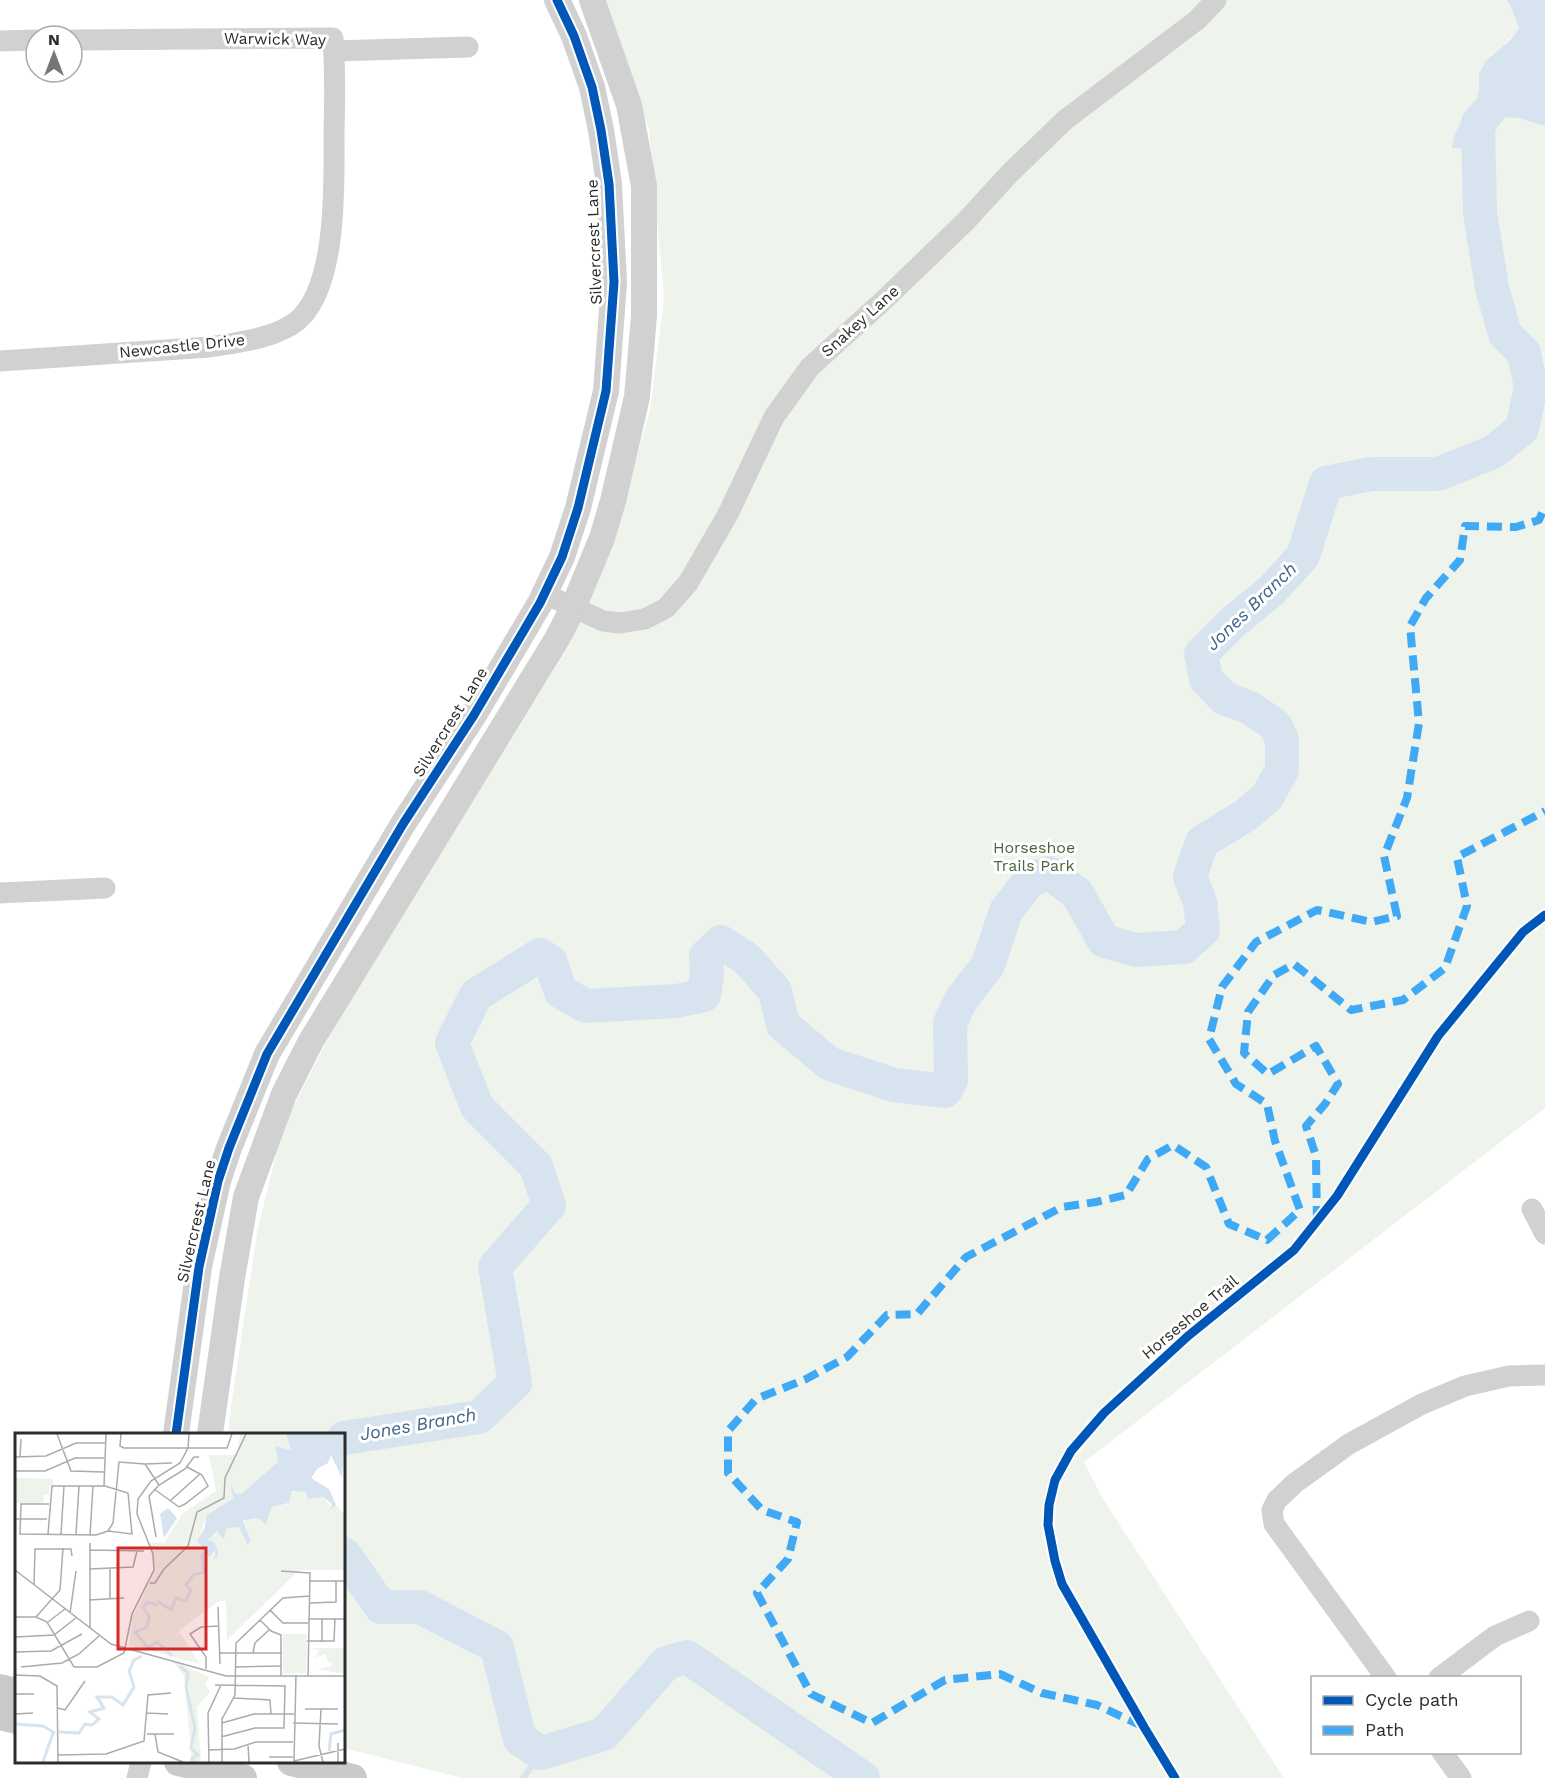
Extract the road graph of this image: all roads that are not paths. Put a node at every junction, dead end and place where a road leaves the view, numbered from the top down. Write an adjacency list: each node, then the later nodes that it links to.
1 (557, 0): 10 (street, Silvercrest Lane)
2 (592, 0): 11 (street)
3 (1216, 0): 11 (street, Snakey Lane)
4 (24, 40): 6 (street)
5 (84, 40): 8 (street, Warwick Way)
6 (0, 41)
7 (468, 47): 8 (street, Warwick Way)
8 (334, 51): 9 (street, Newcastle Drive)
9 (0, 361)
10 (545, 594): 11 (street, Snakey Lane); 17 (street, Silvercrest Lane)
11 (573, 608): 18 (street)
12 (105, 888): 13 (street)
13 (0, 893)
14 (1532, 1209): 15 (street)
15 (1545, 1234)
16 (1545, 1375): 20 (street)
17 (176, 1433)
18 (210, 1433)
19 (1529, 1621): 21 (street)
20 (1385, 1676)
21 (1440, 1676)
22 (0, 1688): 23 (main road)
23 (15, 1692)
24 (0, 1716): 25 (main road)
25 (15, 1720)
26 (1443, 1754): 33 (street)
27 (141, 1763): 30 (street)
28 (186, 1763): 31 (main road)
29 (298, 1763): 32 (main road)
30 (137, 1778)
31 (243, 1778)
32 (353, 1778)
33 (1461, 1778)

